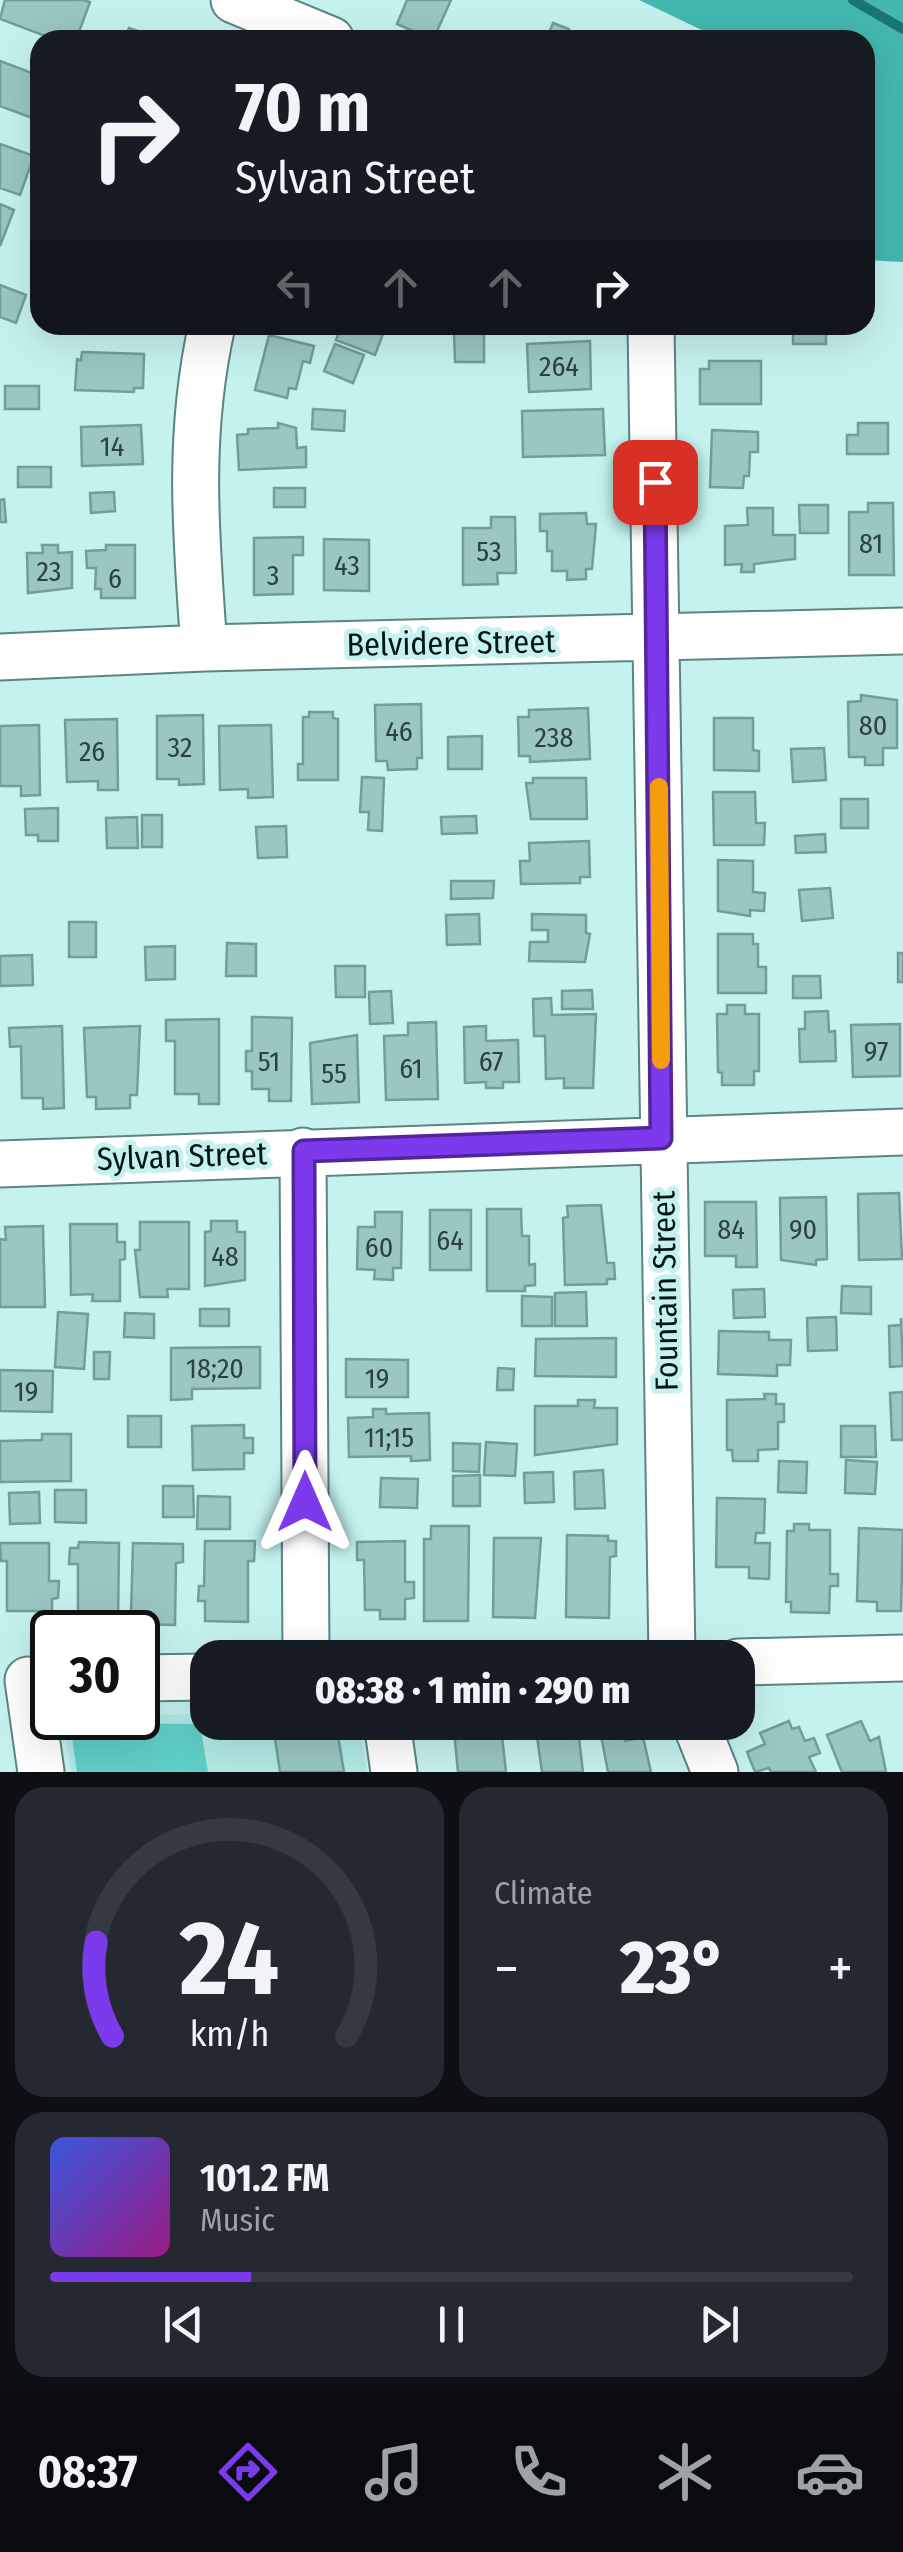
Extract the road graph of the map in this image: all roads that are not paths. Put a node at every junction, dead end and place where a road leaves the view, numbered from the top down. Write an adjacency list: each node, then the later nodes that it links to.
1 (234, 0): 2 (street)
2 (303, 30)
3 (211, 335): 7 (street)
4 (651, 335): 6 (street, Fountain Street)
5 (903, 631): 6 (street, Belvidere Street)
6 (658, 639): 7 (street, Belvidere Street); 10 (street, Fountain Street)
7 (204, 648): 8 (street, Belvidere Street)
8 (0, 657)
9 (903, 1132): 10 (street, Sylvan Street)
10 (661, 1138): 11 (street, Sylvan Street); 14 (street, Fountain Street)
11 (304, 1151): 12 (street, Sylvan Street); 13 (street)
12 (0, 1164)
13 (306, 1640)
14 (672, 1640)
15 (903, 1658): 16 (street)
16 (755, 1662)
17 (160, 1678): 18 (street)
18 (190, 1678)
19 (27, 1680): 22 (street)
20 (390, 1740): 23 (street)
21 (703, 1740): 24 (street)
22 (41, 1772)
23 (394, 1772)
24 (715, 1772)

